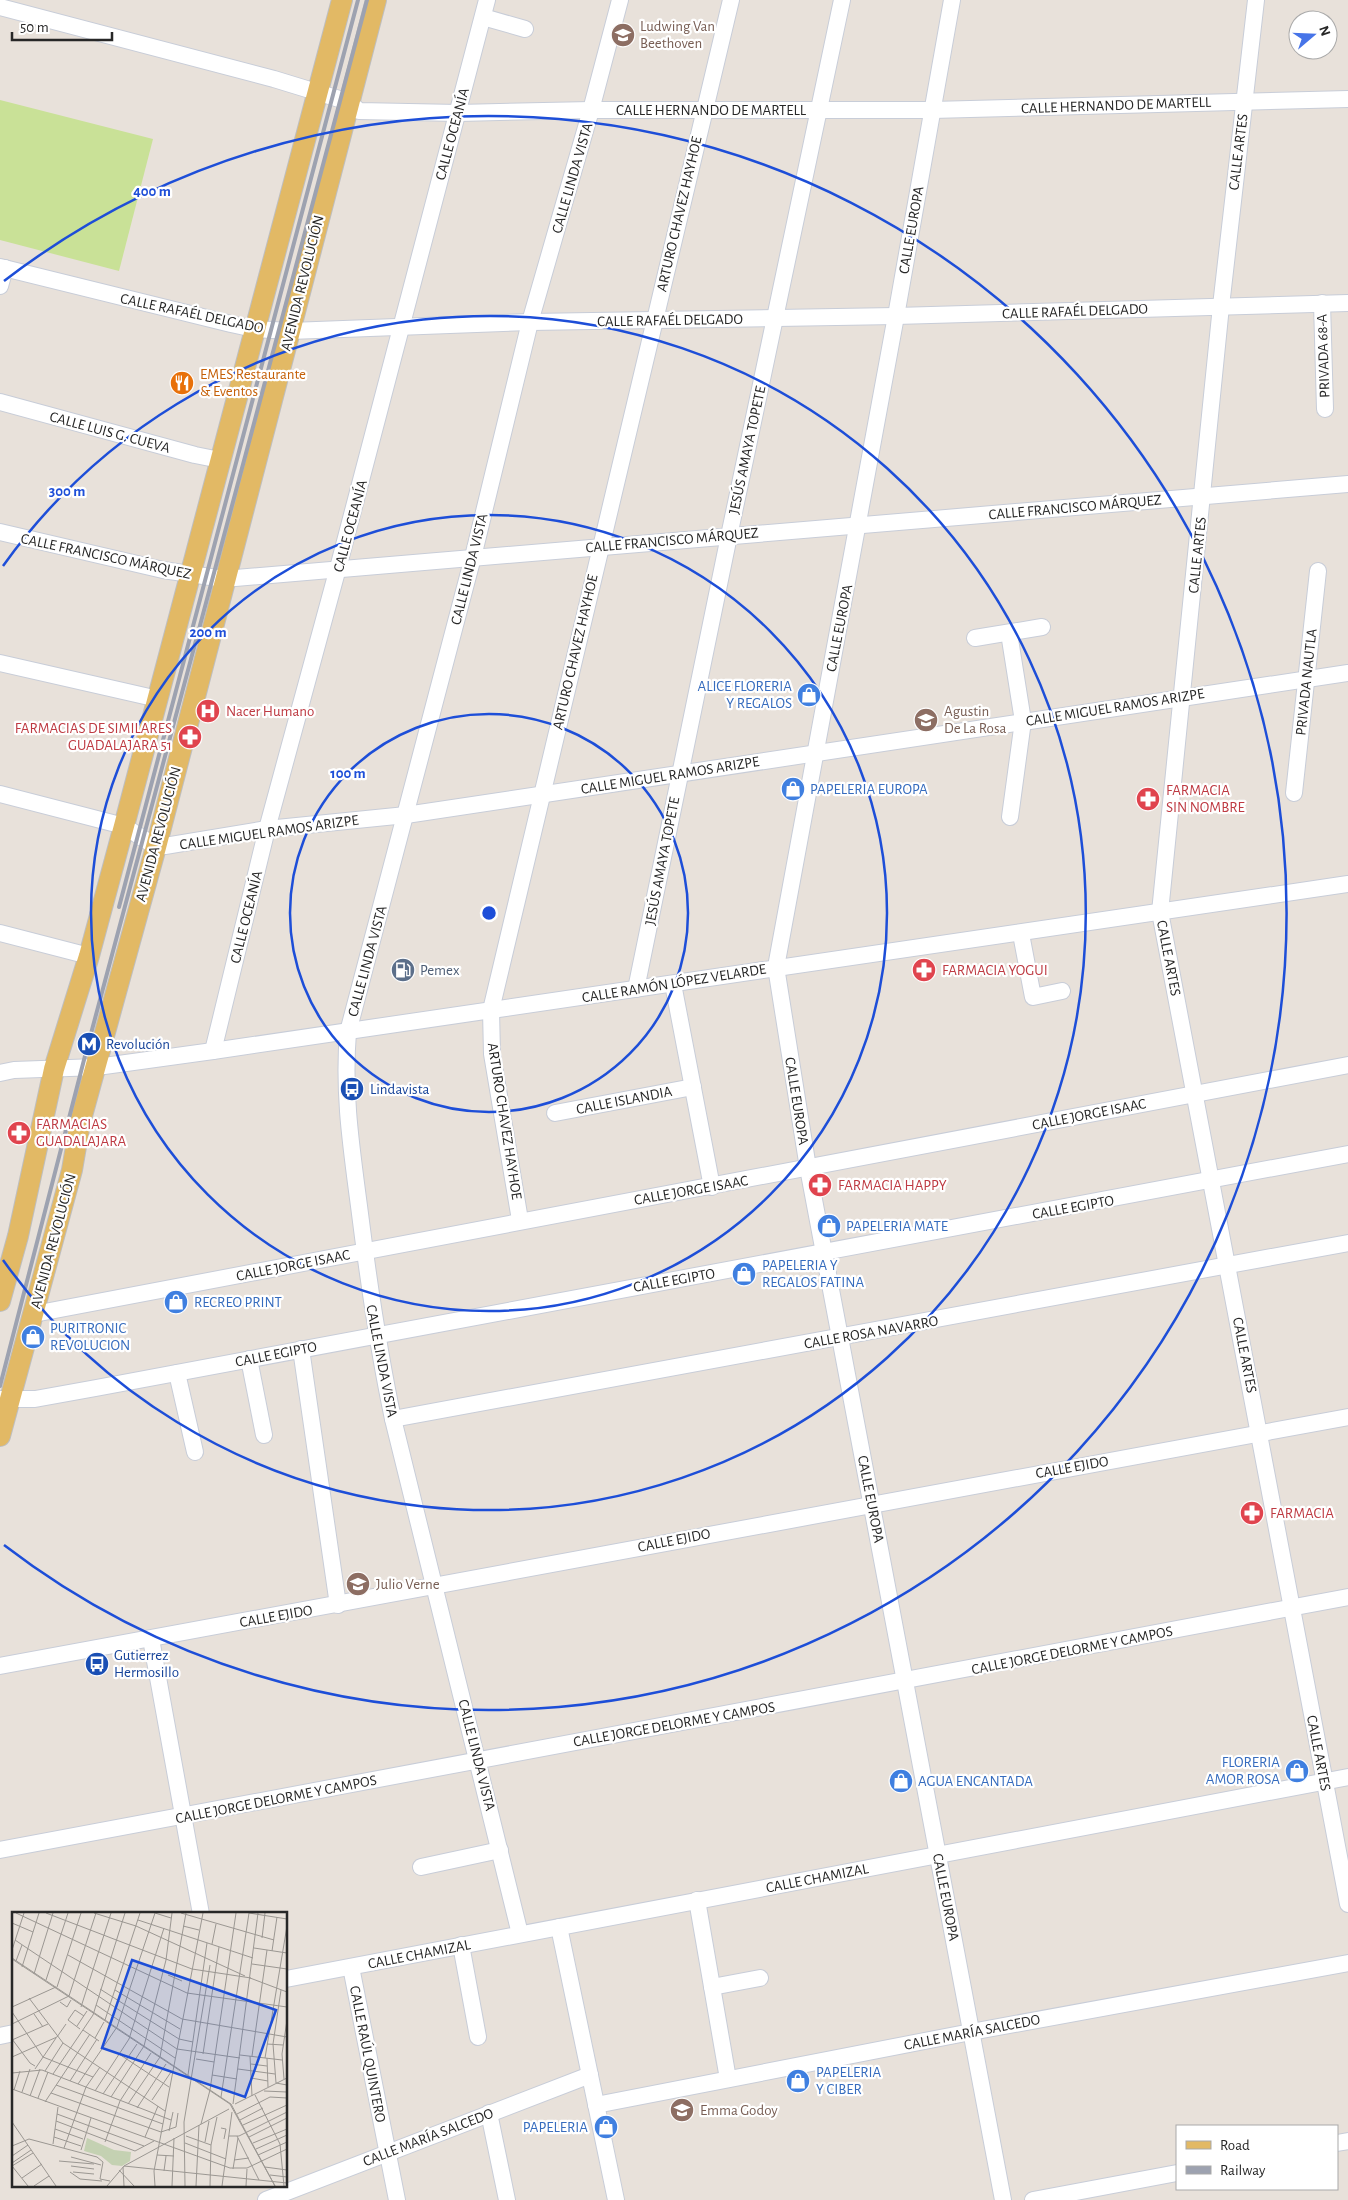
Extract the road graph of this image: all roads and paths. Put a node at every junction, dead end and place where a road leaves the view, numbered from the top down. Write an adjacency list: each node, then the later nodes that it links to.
1 (342, 0): 12 (main road)
2 (376, 0): 15 (main road, AVENIDA REVOLUCIÓN)
3 (487, 0): 10 (street, CALLE OCEANÍA)
4 (620, 0): 16 (street, CALLE LINDA VISTA)
5 (731, 0): 17 (street, ARTURO CHAVEZ HAYHOE)
6 (842, 0): 18 (street, JESÚS AMAYA TOPETE)
7 (952, 0): 19 (street, CALLE EUROPA)
8 (1256, 0): 14 (street, CALLE ARTES)
9 (0, 7): 12 (street, CALLE HERNANDO DE MARTELL)
10 (483, 17): 11 (street); 20 (street, CALLE OCEANÍA)
11 (525, 29)
12 (318, 92): 15 (street, CALLE HERNANDO DE MARTELL); 31 (main road)
13 (1348, 99): 14 (street, CALLE HERNANDO DE MARTELL)
14 (1244, 101): 19 (street, CALLE HERNANDO DE MARTELL); 25 (street, CALLE ARTES)
15 (349, 102): 20 (street, CALLE HERNANDO DE MARTELL); 32 (main road, AVENIDA REVOLUCIÓN)
16 (591, 110): 17 (street, CALLE HERNANDO DE MARTELL); 20 (street, CALLE HERNANDO DE MARTELL); 29 (street, CALLE LINDA VISTA)
17 (704, 110): 18 (street, CALLE HERNANDO DE MARTELL); 28 (street, ARTURO CHAVEZ HAYHOE)
18 (820, 110): 19 (street, CALLE HERNANDO DE MARTELL); 27 (street, JESÚS AMAYA TOPETE)
19 (932, 110): 26 (street, CALLE EUROPA)
20 (458, 113): 30 (street, CALLE OCEANÍA)
21 (2, 268): 22 (street); 31 (street, CALLE RAFAÉL DELGADO)
22 (0, 286)
23 (1348, 302): 24 (street, CALLE RAFAÉL DELGADO)
24 (1322, 303): 25 (street, CALLE RAFAÉL DELGADO); 34 (street, PRIVADA 68-A)
25 (1221, 306): 26 (street, CALLE RAFAÉL DELGADO); 37 (street, CALLE ARTES)
26 (896, 316): 27 (street, CALLE RAFAÉL DELGADO); 38 (street, CALLE EUROPA)
27 (775, 318): 28 (street, CALLE RAFAÉL DELGADO); 40 (street, JESÚS AMAYA TOPETE)
28 (654, 320): 29 (street, CALLE RAFAÉL DELGADO); 41 (street, ARTURO CHAVEZ HAYHOE)
29 (530, 322): 30 (street, CALLE RAFAÉL DELGADO); 42 (street, CALLE LINDA VISTA)
30 (402, 327): 32 (street, CALLE RAFAÉL DELGADO); 43 (street, CALLE OCEANÍA)
31 (254, 329): 32 (street, CALLE RAFAÉL DELGADO); 35 (main road)
32 (290, 331): 46 (main road, AVENIDA REVOLUCIÓN)
33 (0, 402): 35 (street, CALLE LUIS G. CUEVA)
34 (1325, 409)
35 (220, 460): 45 (main road)
36 (1348, 484): 37 (street, CALLE FRANCISCO MÁRQUEZ)
37 (1203, 496): 38 (street, CALLE FRANCISCO MÁRQUEZ); 53 (street, CALLE ARTES)
38 (858, 526): 40 (street, CALLE FRANCISCO MÁRQUEZ); 56 (street, CALLE EUROPA)
39 (0, 532): 45 (street, CALLE FRANCISCO MÁRQUEZ)
40 (729, 536): 41 (street, CALLE FRANCISCO MÁRQUEZ); 57 (street, JESÚS AMAYA TOPETE)
41 (599, 546): 42 (street, CALLE FRANCISCO MÁRQUEZ); 60 (street, ARTURO CHAVEZ HAYHOE)
42 (472, 557): 43 (street, CALLE FRANCISCO MÁRQUEZ); 61 (street, CALLE LINDA VISTA)
43 (338, 568): 46 (street, CALLE FRANCISCO MÁRQUEZ); 64 (street, CALLE OCEANÍA)
44 (1318, 571): 52 (street, PRIVADA NAUTLA)
45 (191, 575): 46 (street, CALLE FRANCISCO MÁRQUEZ); 54 (main road)
46 (224, 579): 65 (main road, AVENIDA REVOLUCIÓN)
47 (1042, 627): 48 (street)
48 (1009, 633): 49 (street); 55 (street)
49 (974, 638)
50 (0, 663): 54 (street)
51 (1348, 673): 52 (street, CALLE MIGUEL RAMOS ARIZPE)
52 (1306, 679): 53 (street, CALLE MIGUEL RAMOS ARIZPE); 58 (street, PRIVADA NAUTLA)
53 (1182, 697): 55 (street, CALLE MIGUEL RAMOS ARIZPE); 67 (street, CALLE ARTES)
54 (158, 699): 63 (main road)
55 (1023, 721): 56 (street, CALLE MIGUEL RAMOS ARIZPE); 62 (street)
56 (816, 753): 57 (street, CALLE MIGUEL RAMOS ARIZPE); 71 (street, CALLE EUROPA)
57 (680, 773): 60 (street, CALLE MIGUEL RAMOS ARIZPE); 73 (street, JESÚS AMAYA TOPETE)
58 (1294, 792)
59 (0, 794): 63 (street)
60 (542, 794): 61 (street, CALLE MIGUEL RAMOS ARIZPE); 75 (street, ARTURO CHAVEZ HAYHOE)
61 (406, 815): 64 (street, CALLE MIGUEL RAMOS ARIZPE); 76 (street, CALLE LINDA VISTA)
62 (1010, 817)
63 (124, 826): 65 (street); 70 (main road)
64 (267, 829): 65 (street, CALLE MIGUEL RAMOS ARIZPE); 77 (street, CALLE OCEANÍA)
65 (156, 847): 79 (main road, AVENIDA REVOLUCIÓN)
66 (1348, 884): 67 (street, CALLE RAMÓN LÓPEZ VELARDE)
67 (1160, 912): 69 (street, CALLE RAMÓN LÓPEZ VELARDE); 83 (street, CALLE ARTES)
68 (0, 932): 70 (street)
69 (1020, 934): 71 (street, CALLE RAMÓN LÓPEZ VELARDE); 74 (street)
70 (89, 956): 81 (main road)
71 (776, 967): 72 (street, CALLE RAMÓN LÓPEZ VELARDE); 86 (street, CALLE EUROPA)
72 (673, 984): 73 (street, CALLE RAMÓN LÓPEZ VELARDE); 82 (street)
73 (636, 989): 75 (street, CALLE RAMÓN LÓPEZ VELARDE)
74 (1062, 991)
75 (491, 1010): 76 (street, CALLE RAMÓN LÓPEZ VELARDE); 89 (street, ARTURO CHAVEZ HAYHOE)
76 (348, 1032): 77 (street, CALLE RAMÓN LÓPEZ VELARDE); 91 (street, CALLE LINDA VISTA)
77 (213, 1051): 79 (street, CALLE RAMÓN LÓPEZ VELARDE)
78 (1348, 1065): 83 (street, CALLE JORGE ISAAC)
79 (97, 1067): 81 (street, CALLE RAMÓN LÓPEZ VELARDE); 95 (main road, AVENIDA REVOLUCIÓN)
80 (5, 1069): 81 (street, CALLE RAMÓN LÓPEZ VELARDE)
81 (54, 1069): 94 (main road)
82 (693, 1087): 84 (street, CALLE ISLANDIA); 88 (street)
83 (1194, 1094): 86 (street, CALLE JORGE ISAAC); 87 (street, CALLE ARTES)
84 (555, 1113)
85 (1348, 1154): 87 (street, CALLE EGIPTO)
86 (808, 1168): 88 (street, CALLE JORGE ISAAC); 92 (street, CALLE EUROPA)
87 (1212, 1181): 92 (street, CALLE EGIPTO); 93 (street, CALLE ARTES)
88 (712, 1187): 89 (street, CALLE JORGE ISAAC)
89 (520, 1220): 91 (street, CALLE JORGE ISAAC)
90 (1348, 1243): 93 (street, CALLE ROSA NAVARRO)
91 (364, 1252): 95 (street, CALLE JORGE ISAAC); 96 (street, CALLE LINDA VISTA)
92 (824, 1253): 96 (street, CALLE EGIPTO); 97 (street, CALLE EUROPA)
93 (1228, 1266): 97 (street, CALLE ROSA NAVARRO); 104 (street, CALLE ARTES)
94 (0, 1301)
95 (34, 1314): 101 (main road, AVENIDA REVOLUCIÓN)
96 (376, 1335): 98 (street, CALLE EGIPTO); 103 (street, CALLE LINDA VISTA)
97 (840, 1337): 103 (street, CALLE ROSA NAVARRO); 108 (street, CALLE EUROPA)
98 (301, 1349): 99 (street, CALLE EGIPTO); 111 (street)
99 (249, 1359): 100 (street, CALLE EGIPTO); 105 (street)
100 (177, 1373): 101 (street, CALLE EGIPTO); 107 (street)
101 (4, 1399): 106 (main road, AVENIDA REVOLUCIÓN)
102 (1348, 1417): 104 (street, CALLE EJIDO)
103 (393, 1419): 109 (street, CALLE LINDA VISTA)
104 (1260, 1433): 108 (street, CALLE EJIDO); 112 (street, CALLE ARTES)
105 (264, 1435)
106 (0, 1436)
107 (195, 1452)
108 (872, 1503): 109 (street, CALLE EJIDO); 115 (street, CALLE EUROPA)
109 (435, 1585): 111 (street, CALLE EJIDO); 116 (street, CALLE LINDA VISTA)
110 (1348, 1597): 112 (street, CALLE JORGE DELORME Y CAMPOS)
111 (338, 1605): 113 (street, CALLE EJIDO)
112 (1292, 1608): 115 (street, CALLE JORGE DELORME Y CAMPOS); 118 (street, CALLE ARTES)
113 (150, 1639): 114 (street, CALLE EJIDO); 119 (street)
114 (0, 1666)
115 (905, 1682): 116 (street, CALLE JORGE DELORME Y CAMPOS); 122 (street, CALLE EUROPA)
116 (479, 1760): 119 (street, CALLE JORGE DELORME Y CAMPOS); 121 (street, CALLE LINDA VISTA)
117 (1348, 1777): 118 (street, CALLE CHAMIZAL)
118 (1325, 1782): 122 (street, CALLE CHAMIZAL); 125 (street, CALLE ARTES)
119 (182, 1817): 120 (street, CALLE JORGE DELORME Y CAMPOS); 126 (street)
120 (0, 1850)
121 (500, 1850): 123 (street); 128 (street, CALLE LINDA VISTA)
122 (938, 1856): 124 (street, CALLE CHAMIZAL); 135 (street, CALLE EUROPA)
123 (421, 1867)
124 (697, 1900): 127 (street, CALLE CHAMIZAL); 134 (street)
125 (1348, 1904)
126 (201, 1912)
127 (559, 1926): 128 (street, CALLE CHAMIZAL); 137 (street)
128 (520, 1934): 129 (street, CALLE CHAMIZAL)
129 (461, 1945): 131 (street, CALLE CHAMIZAL); 136 (street)
130 (1348, 1963): 135 (street, CALLE MARÍA SALCEDO)
131 (351, 1967): 133 (street, CALLE CHAMIZAL); 141 (street, CALLE RAÚL QUINTERO)
132 (760, 1978): 134 (street)
133 (288, 1979)
134 (712, 1987): 138 (street)
135 (971, 2032): 138 (street, CALLE MARÍA SALCEDO); 148 (street, CALLE EUROPA)
136 (478, 2037)
137 (590, 2075): 139 (street); 140 (street, CALLE MARÍA SALCEDO)
138 (728, 2079): 139 (street, CALLE MARÍA SALCEDO)
139 (596, 2104): 147 (street)
140 (489, 2113): 141 (street, CALLE MARÍA SALCEDO); 146 (street)
141 (387, 2152): 143 (street, CALLE MARÍA SALCEDO); 145 (street, CALLE RAÚL QUINTERO)
142 (1176, 2173): 149 (street)
143 (289, 2195): 144 (street, CALLE MARÍA SALCEDO)
144 (266, 2200)
145 (397, 2200)
146 (507, 2200)
147 (616, 2200)
148 (1003, 2200)
149 (1033, 2200)

